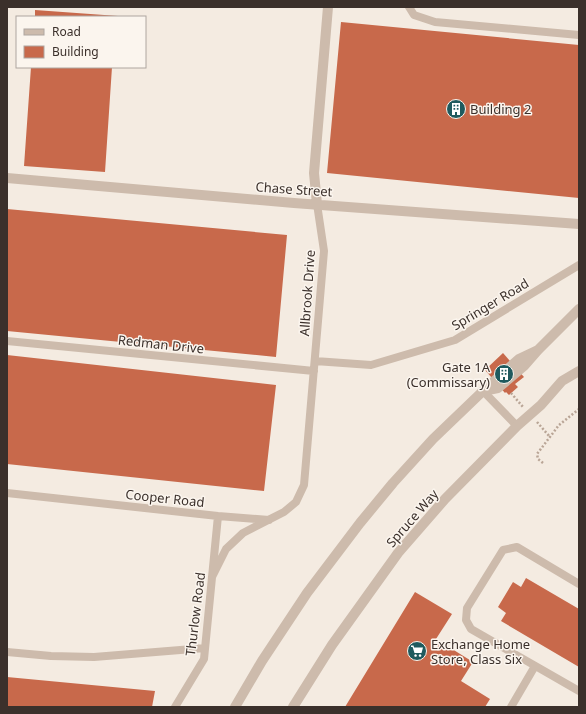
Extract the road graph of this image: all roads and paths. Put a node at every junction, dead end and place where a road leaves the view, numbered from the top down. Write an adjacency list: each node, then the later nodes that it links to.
1 (328, 7): 5 (street, Allbrook Drive)
2 (409, 7): 3 (lane)
3 (579, 35)
4 (7, 178): 5 (street, Chase Street)
5 (317, 204): 6 (street, Chase Street); 10 (lane, Allbrook Drive)
6 (579, 224)
7 (579, 266): 10 (lane, Springer Road)
8 (579, 309): 13 (street)
9 (7, 341): 11 (lane, Redman Drive)
10 (315, 361): 11 (lane, Allbrook Drive)
11 (314, 371): 19 (lane, Allbrook Drive)
12 (579, 371): 15 (street, Spruce Way)
13 (483, 392): 15 (lane); 27 (street)
14 (579, 409): 16 (path)
15 (517, 426): 28 (street, Spruce Way)
16 (543, 464)
17 (7, 493): 18 (lane, Cooper Road)
18 (218, 516): 19 (lane, Cooper Road); 20 (lane, Thurlow Road)
19 (269, 520): 20 (lane)
20 (212, 577): 22 (lane, Thurlow Road)
21 (579, 584): 24 (lane)
22 (205, 648): 23 (lane); 26 (lane, Thurlow Road)
23 (7, 652)
24 (535, 666): 25 (lane); 29 (lane)
25 (579, 692)
26 (175, 707)
27 (235, 707)
28 (293, 707)
29 (511, 707)

